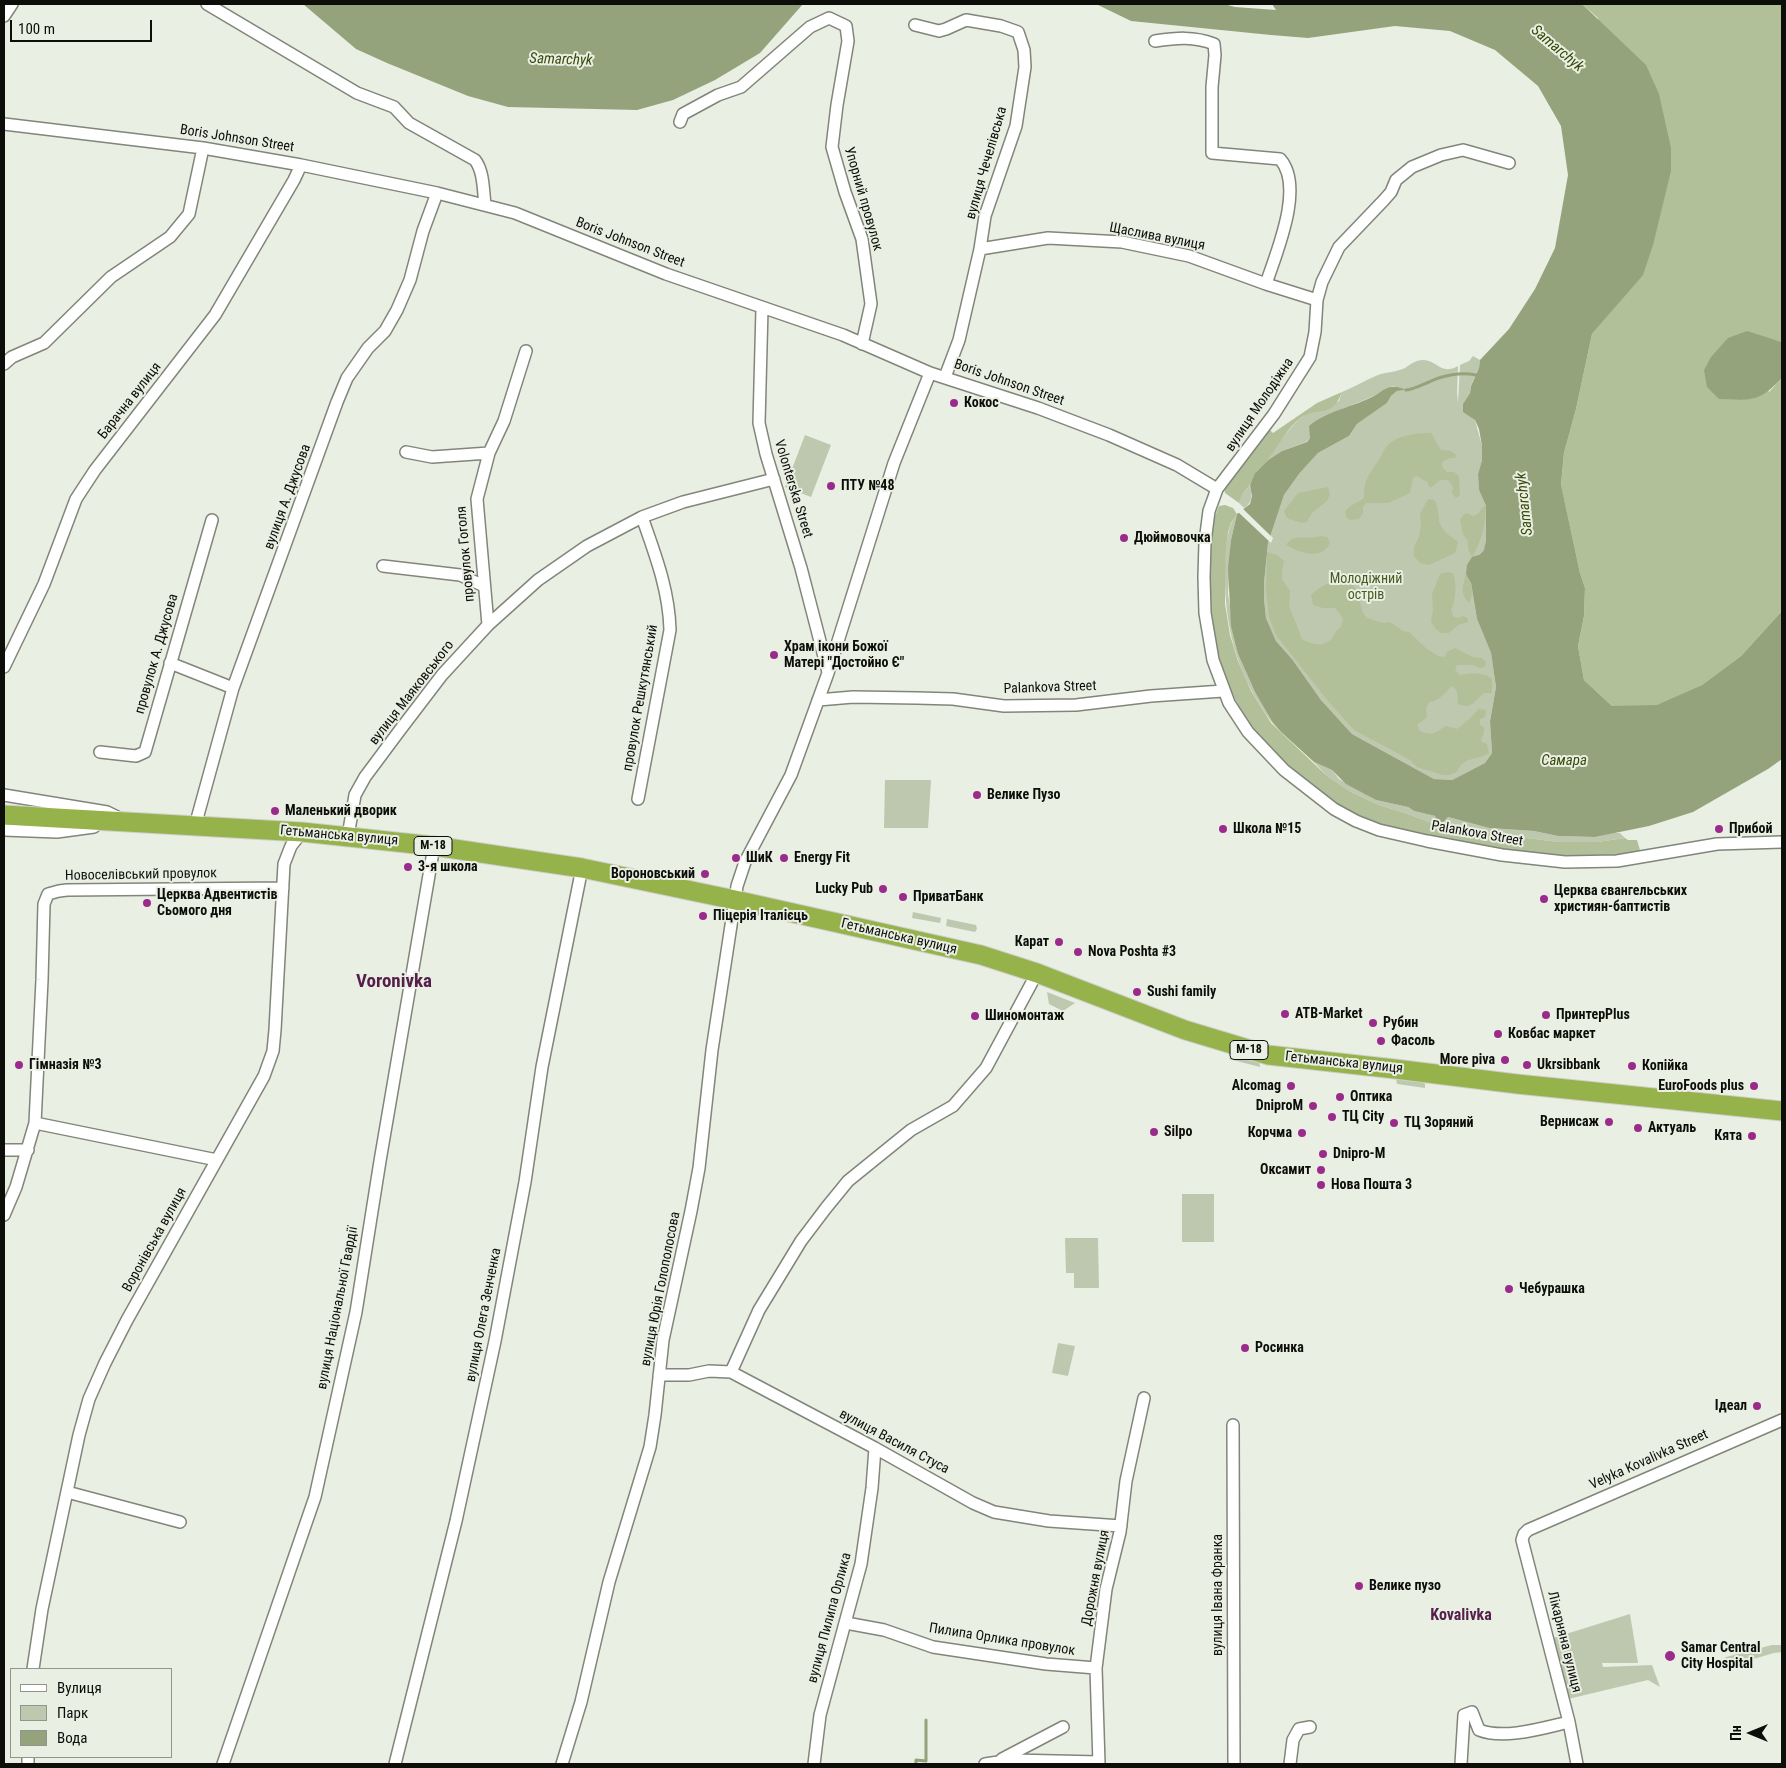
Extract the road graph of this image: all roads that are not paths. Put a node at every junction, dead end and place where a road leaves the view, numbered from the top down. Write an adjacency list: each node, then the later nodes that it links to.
1 (12, 4): 3 (street)
2 (207, 4): 12 (street)
3 (4, 16)
4 (915, 25): 13 (street, вулиця Чечелівська)
5 (1155, 41): 14 (street)
6 (680, 122): 17 (street, Упорний провулок)
7 (4, 124): 8 (street, Boris Johnson Street)
8 (203, 148): 10 (street, Boris Johnson Street); 19 (street)
9 (1508, 163): 15 (street, вулиця Молодіжна)
10 (301, 165): 11 (street, Boris Johnson Street); 32 (street, Барачна вулиця)
11 (437, 193): 12 (street, Boris Johnson Street); 34 (street, вулиця А. Джусова)
12 (485, 204): 16 (street, Boris Johnson Street)
13 (980, 249): 14 (street, Щаслива вулиця); 21 (street, вулиця Чечелівська)
14 (1266, 284): 15 (street, Щаслива вулиця)
15 (1317, 300): 25 (street, вулиця Молодіжна)
16 (762, 309): 17 (street, Boris Johnson Street); 24 (street, Volonterska Street)
17 (862, 344): 20 (street, Boris Johnson Street)
18 (526, 351): 23 (street, провулок Гоголя)
19 (4, 364)
20 (930, 373): 21 (street, Boris Johnson Street); 33 (street)
21 (945, 377): 25 (street, Boris Johnson Street)
22 (406, 452): 23 (street)
23 (489, 453): 29 (street, провулок Гоголя)
24 (774, 479): 26 (street, вулиця Маяковського); 33 (street, Volonterska Street)
25 (1217, 489): 35 (street, Palankova Street)
26 (642, 517): 30 (street, вулиця Маяковського); 39 (street, провулок Решкутянський)
27 (212, 520): 31 (street, провулок А. Джусова)
28 (383, 566): 29 (street)
29 (484, 586): 30 (street, провулок Гоголя)
30 (488, 625): 45 (street, вулиця Маяковського)
31 (170, 663): 34 (street); 37 (street, провулок А. Джусова)
32 (4, 667)
33 (828, 673): 36 (street)
34 (233, 688): 42 (street, вулиця А. Джусова)
35 (1223, 691): 36 (street, Palankova Street); 46 (street, Palankova Street)
36 (818, 700): 50 (street)
37 (100, 752)
38 (4, 795): 41 (street)
39 (638, 799)
40 (4, 815): 41 (highway, Гетьманська вулиця / М-18)
41 (128, 823): 42 (highway, Гетьманська вулиця / М-18); 43 (street)
42 (195, 826): 44 (highway, Гетьманська вулиця / М-18)
43 (4, 830)
44 (302, 832): 45 (highway, Гетьманська вулиця / М-18); 49 (street, Воронівська вулиця)
45 (348, 836): 47 (highway, Гетьманська вулиця / М-18)
46 (1782, 842)
47 (434, 846): 48 (highway, Гетьманська вулиця / М-18); 75 (street, вулиця Національної Гвардії)
48 (582, 868): 50 (highway, Гетьманська вулиця / М-18); 76 (street, вулиця Олега Зенченка)
49 (282, 888): 53 (street, Новоселівський провулок); 56 (street, Воронівська вулиця)
50 (735, 900): 51 (highway, Гетьманська вулиця / М-18); 59 (street, вулиця Юрія Голополосова)
51 (1038, 973): 52 (highway, Гетьманська вулиця / М-18); 58 (street)
52 (1782, 1111)
53 (35, 1123): 55 (street, Новоселівський провулок); 56 (street)
54 (4, 1150): 55 (street)
55 (28, 1150): 57 (street, Новоселівський провулок)
56 (217, 1160): 64 (street, Воронівська вулиця)
57 (4, 1215)
58 (731, 1372): 59 (street, вулиця Василя Стуса); 63 (street, вулиця Василя Стуса)
59 (659, 1375): 77 (street, вулиця Юрія Голополосова)
60 (1144, 1398): 66 (street, Дорожня вулиця)
61 (1782, 1420): 67 (street, Velyka Kovalivka Street)
62 (1233, 1425): 80 (street, вулиця Івана Франка)
63 (875, 1448): 66 (street, вулиця Василя Стуса); 68 (street, вулиця Пилипа Орлика)
64 (67, 1492): 65 (street); 69 (street, Воронівська вулиця)
65 (180, 1522)
66 (1121, 1526): 70 (street, Дорожня вулиця)
67 (1528, 1530): 71 (street, Лікарняна вулиця)
68 (846, 1623): 70 (street, Пилипа Орлика провулок); 78 (street, вулиця Пилипа Орлика)
69 (33, 1668)
70 (1096, 1668): 74 (street, Дорожня вулиця)
71 (1569, 1722): 82 (street); 83 (street, Лікарняна вулиця)
72 (1063, 1727): 79 (street)
73 (1310, 1727): 81 (street)
74 (1099, 1763): 79 (street)
75 (223, 1764)
76 (395, 1764)
77 (562, 1764)
78 (814, 1764)
79 (989, 1764)
80 (1234, 1764)
81 (1290, 1764)
82 (1460, 1764)
83 (1577, 1764)

